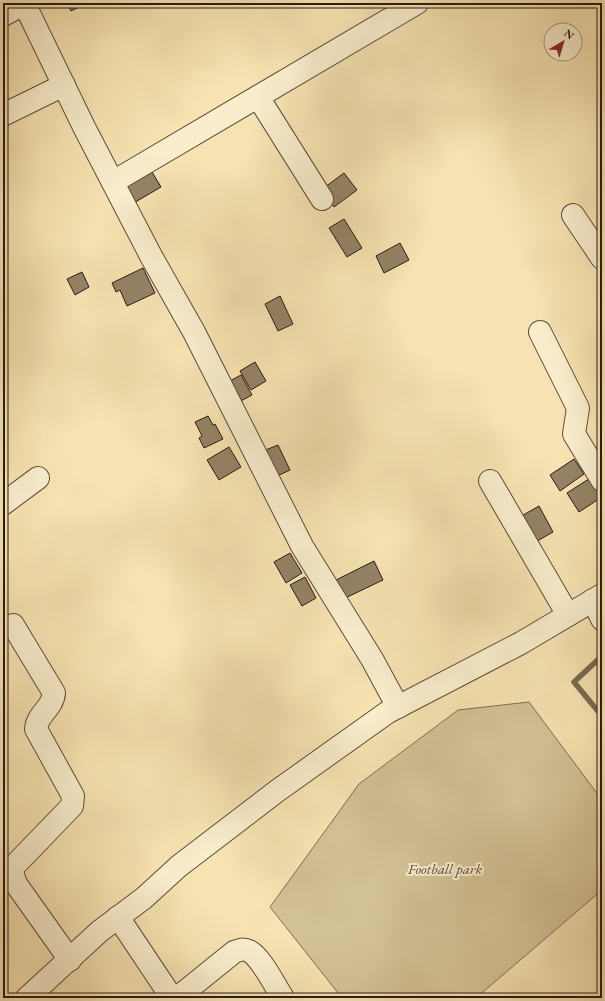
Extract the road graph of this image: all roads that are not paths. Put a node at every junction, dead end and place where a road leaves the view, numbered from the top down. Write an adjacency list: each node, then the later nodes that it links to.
1 (417, 3): 5 (street)
2 (24, 4): 3 (street); 4 (street)
3 (3, 15)
4 (64, 85): 6 (street); 7 (street)
5 (258, 97): 7 (street); 8 (street)
6 (3, 115)
7 (113, 182): 19 (street)
8 (322, 200)
9 (573, 215): 10 (street)
10 (602, 258)
11 (540, 332): 13 (street)
12 (38, 478): 15 (street)
13 (602, 480)
14 (490, 481): 17 (street)
15 (3, 504)
16 (599, 605): 17 (street)
17 (568, 615): 19 (street)
18 (13, 625): 20 (street)
19 (398, 707): 21 (street)
20 (8, 870): 22 (street)
21 (118, 918): 22 (street); 24 (street)
22 (70, 960): 23 (street)
23 (27, 998)
24 (172, 998)
25 (177, 998): 26 (street)
26 (283, 998)

